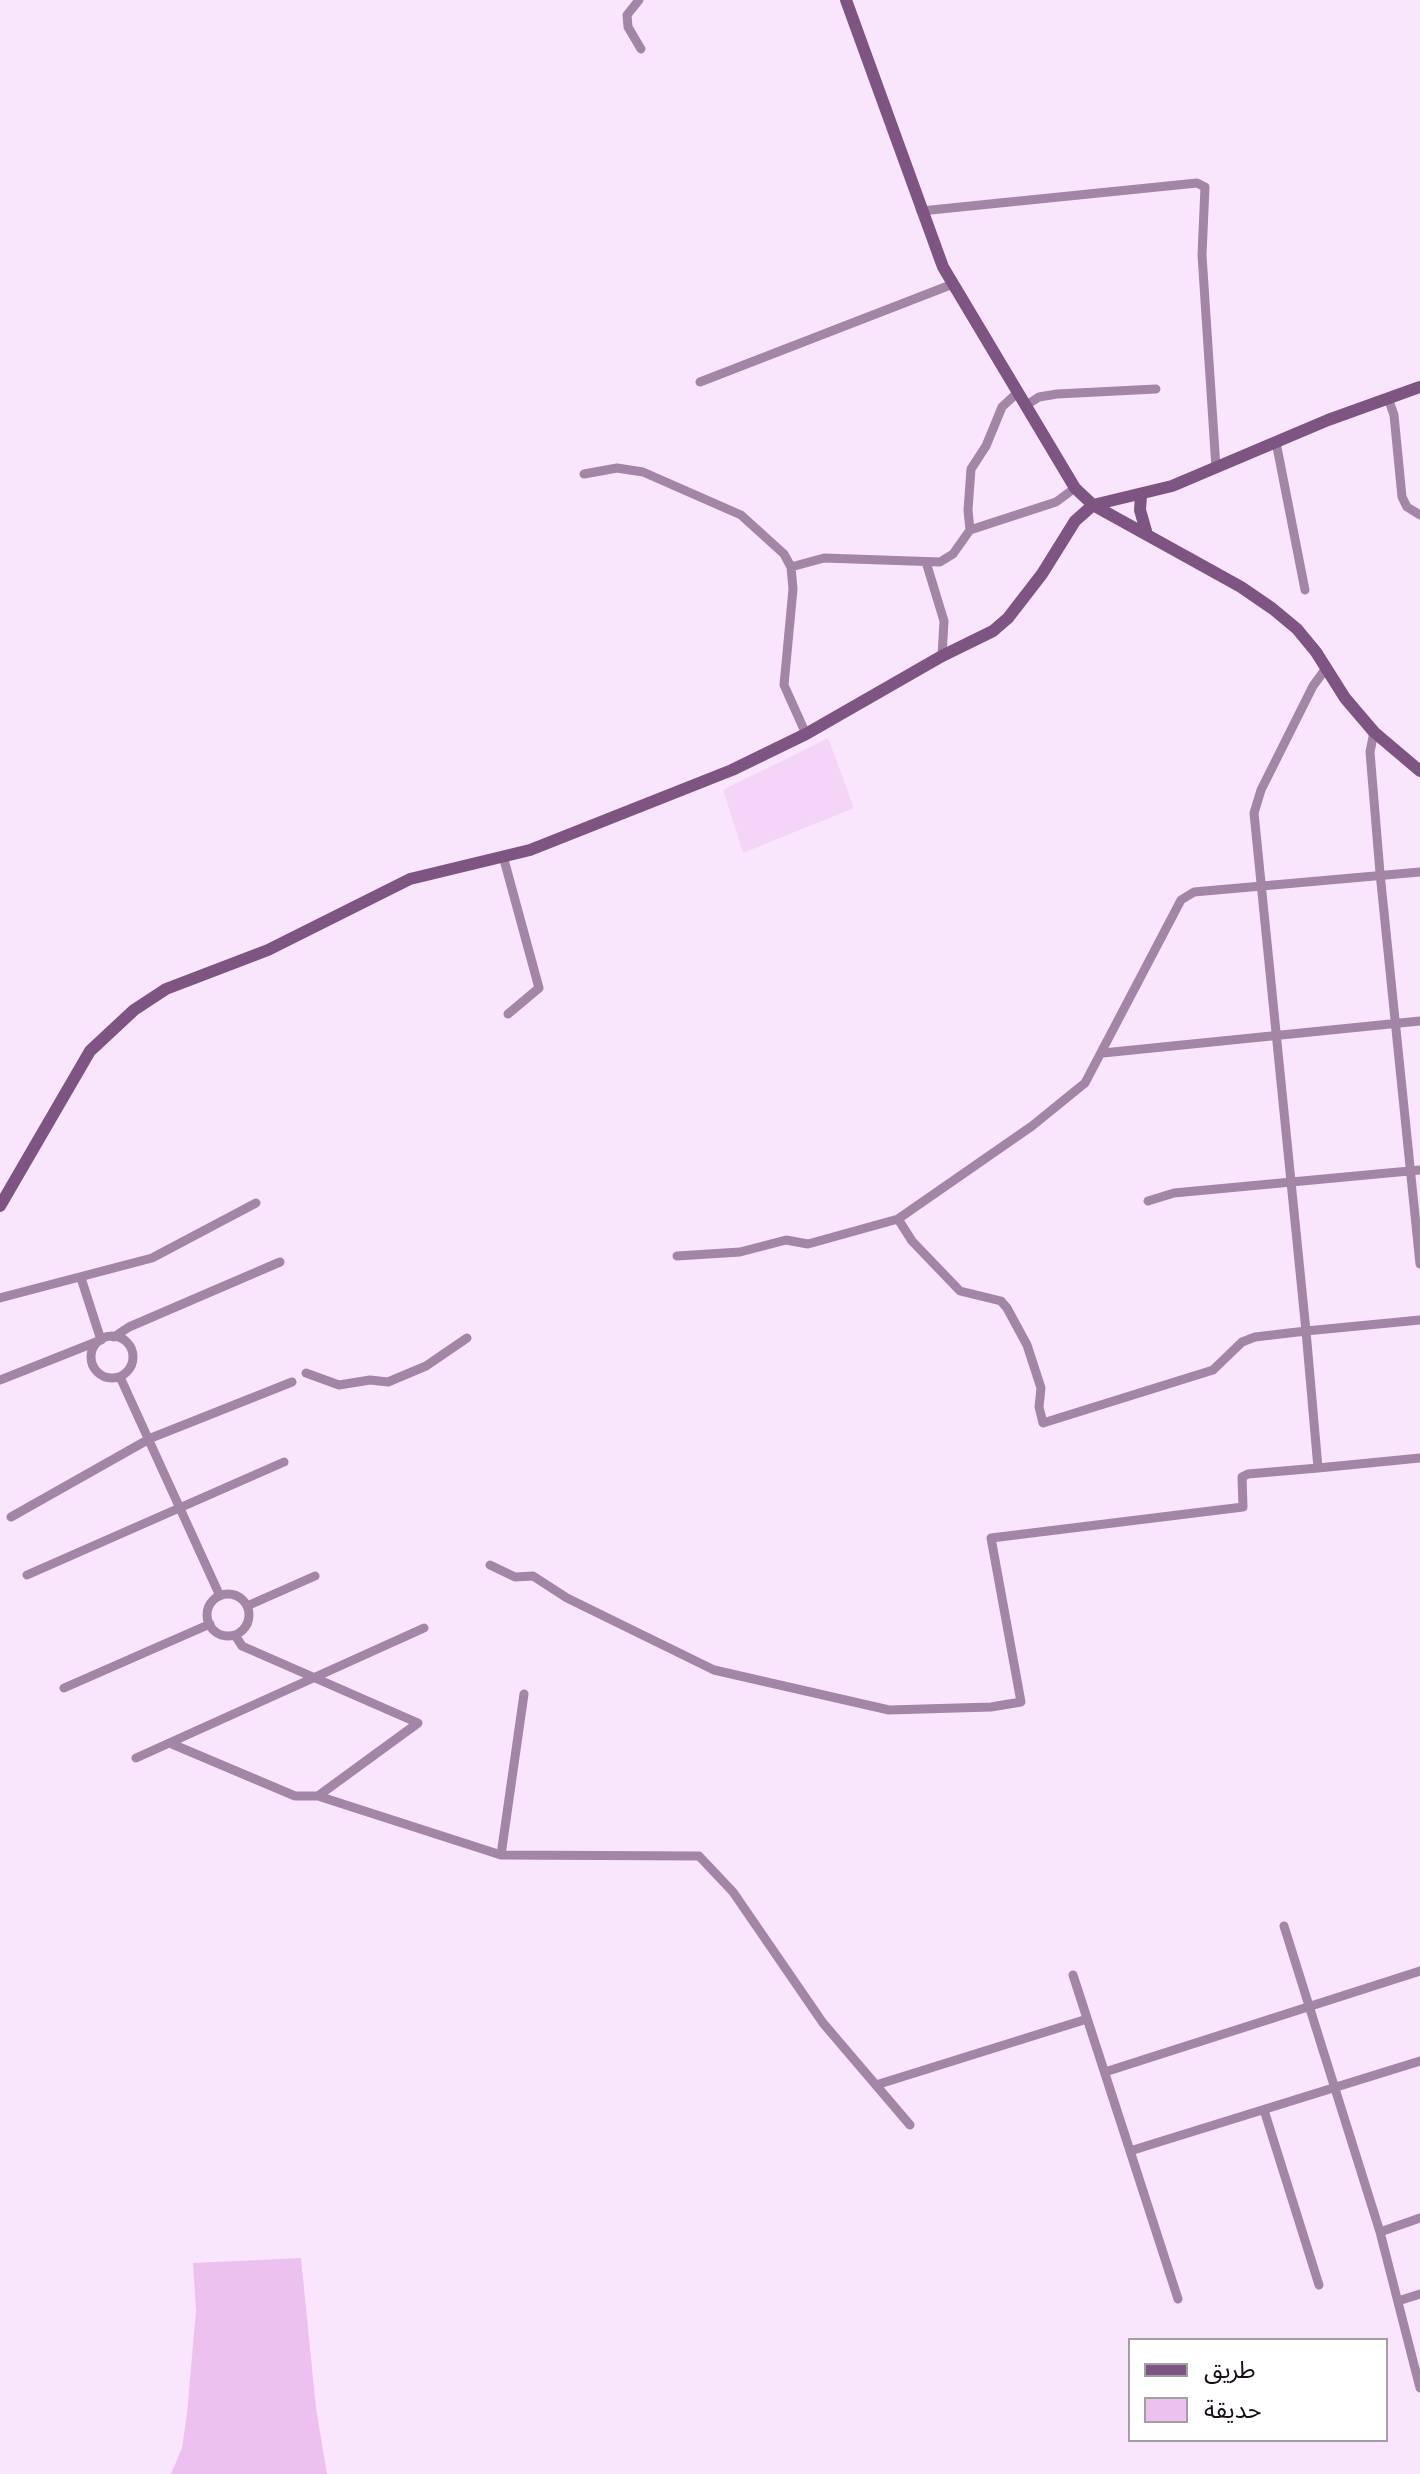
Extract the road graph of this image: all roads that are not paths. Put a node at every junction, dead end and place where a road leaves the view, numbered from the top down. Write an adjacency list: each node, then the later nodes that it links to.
1 (639, 0): 3 (street)
2 (846, 0): 4 (street)
3 (641, 49)
4 (921, 211): 5 (street); 13 (street)
5 (953, 284): 6 (street); 9 (street)
6 (700, 382)
7 (1420, 387): 10 (street)
8 (1156, 389): 11 (street)
9 (1017, 393): 11 (street); 19 (street)
10 (1388, 398): 12 (street); 18 (street)
11 (1025, 406): 15 (street)
12 (1276, 442): 13 (street); 23 (street)
13 (1216, 468): 16 (street)
14 (584, 474): 22 (street)
15 (1075, 488): 17 (street); 19 (street)
16 (1141, 495): 17 (street); 20 (street)
17 (1093, 505): 20 (street); 24 (street)
18 (1420, 515)
19 (970, 530): 21 (street)
20 (1146, 531): 25 (street)
21 (926, 562): 22 (street); 24 (street)
22 (791, 567): 27 (street)
23 (1305, 590)
24 (942, 656): 27 (street)
25 (1327, 667): 26 (street); 32 (street)
26 (1374, 732): 28 (street); 31 (street)
27 (806, 734): 29 (street)
28 (1420, 771)
29 (503, 856): 33 (street); 42 (street)
30 (1420, 872): 31 (street)
31 (1380, 873): 32 (street); 35 (street)
32 (1262, 886): 36 (street); 37 (street)
33 (508, 1014)
34 (1420, 1021): 35 (street)
35 (1393, 1024): 36 (street); 38 (street)
36 (1276, 1035): 37 (street); 39 (street)
37 (1103, 1053): 43 (street)
38 (1416, 1170): 39 (street); 46 (street)
39 (1291, 1183): 40 (street); 50 (street)
40 (1148, 1201)
41 (256, 1203): 47 (street)
42 (0, 1206)
43 (898, 1219): 44 (street); 50 (street)
44 (677, 1256)
45 (280, 1262): 51 (street)
46 (1420, 1264)
47 (81, 1278): 48 (street); 53 (street)
48 (0, 1298)
49 (1420, 1320): 50 (street)
50 (1306, 1331): 61 (street)
51 (114, 1337): 53 (street); 55 (street)
52 (467, 1338): 54 (street)
53 (101, 1340): 55 (street); 56 (street)
54 (306, 1373)
55 (120, 1377): 58 (street)
56 (0, 1380)
57 (292, 1382): 58 (street)
58 (151, 1438): 62 (street); 63 (street)
59 (1420, 1458): 61 (street)
60 (284, 1462): 62 (street)
61 (1318, 1468): 64 (street)
62 (180, 1506): 65 (street); 67 (street)
63 (11, 1517)
64 (490, 1565)
65 (27, 1575)
66 (315, 1576): 68 (street)
67 (220, 1596): 68 (street); 69 (street)
68 (247, 1606): 71 (street)
69 (210, 1624): 71 (street); 73 (street)
70 (424, 1628): 72 (street)
71 (235, 1635): 72 (street)
72 (317, 1679): 75 (street); 77 (street)
73 (64, 1688)
74 (524, 1694): 78 (street)
75 (172, 1744): 76 (street); 77 (street)
76 (136, 1758)
77 (318, 1796): 78 (street)
78 (501, 1855): 86 (street)
79 (1284, 1926): 82 (street)
80 (1420, 1971): 82 (street)
81 (1073, 1975): 83 (street)
82 (1309, 2006): 85 (street); 87 (street)
83 (1087, 2019): 85 (street); 86 (street)
84 (1420, 2061): 87 (street)
85 (1105, 2072): 90 (street)
86 (876, 2085): 89 (street)
87 (1334, 2087): 88 (street); 92 (street)
88 (1264, 2110): 90 (street); 93 (street)
89 (910, 2125)
90 (1130, 2151): 95 (street)
91 (1420, 2218): 92 (street)
92 (1380, 2232): 96 (street)
93 (1319, 2285)
94 (1420, 2294): 96 (street)
95 (1178, 2299)
96 (1398, 2301): 97 (street)
97 (1419, 2377)

